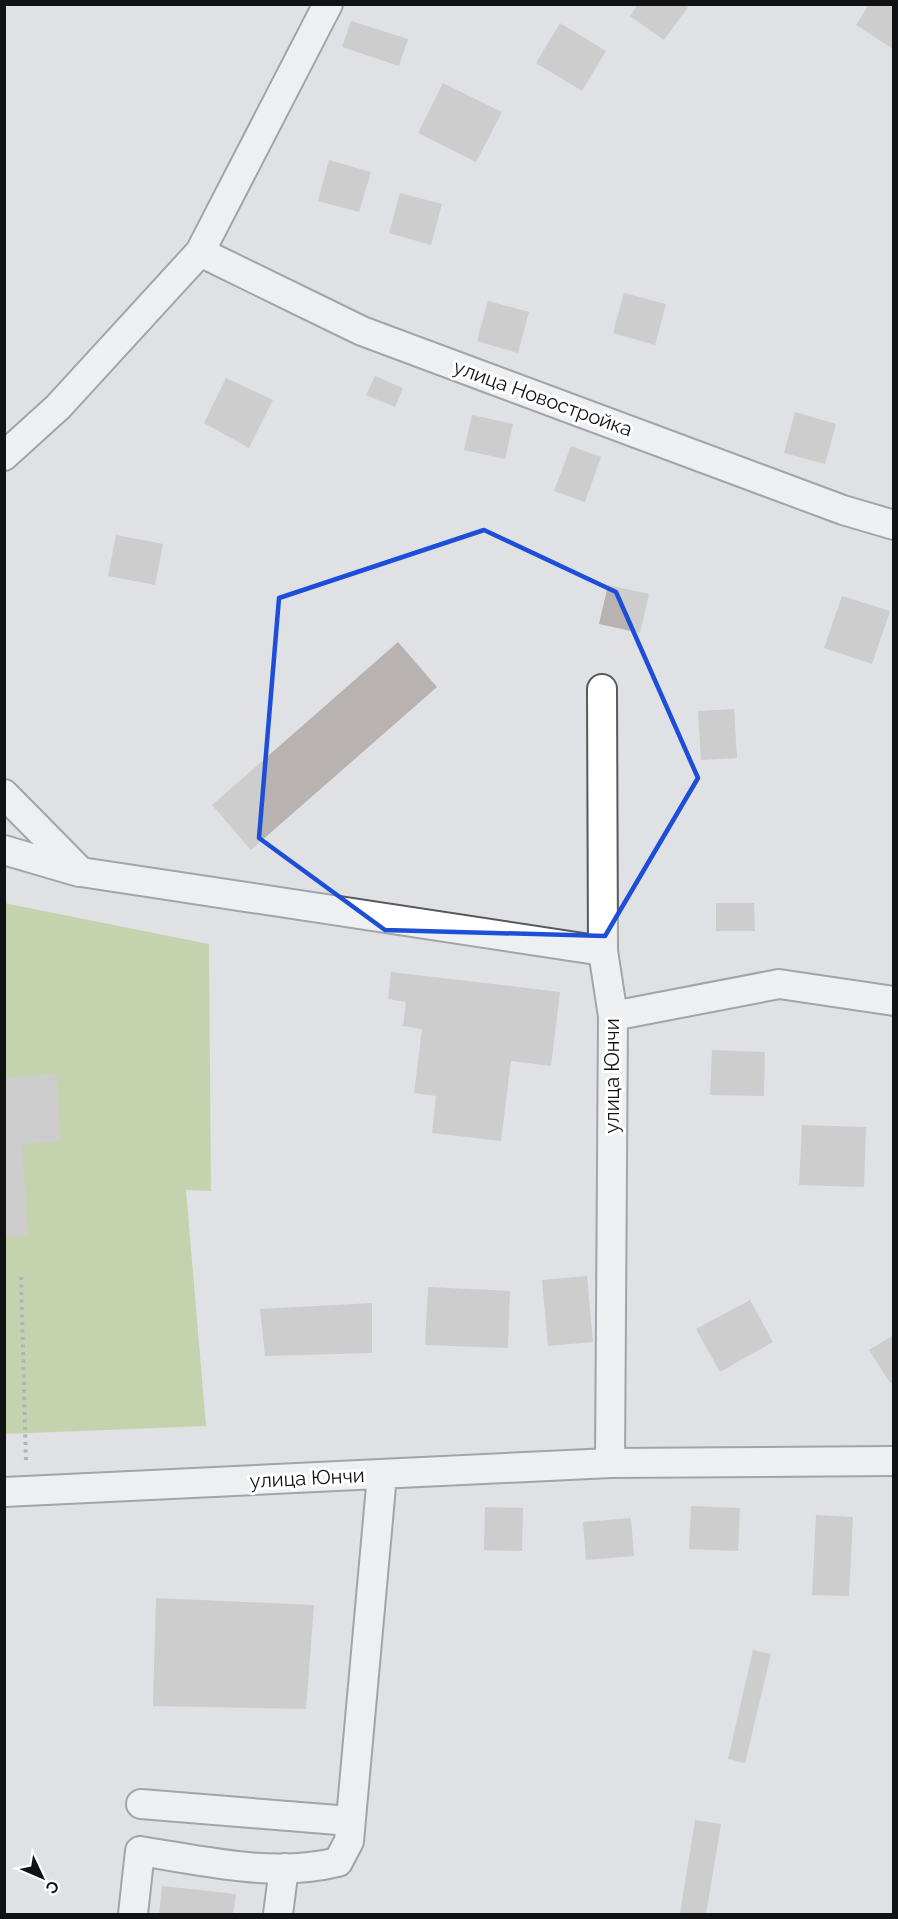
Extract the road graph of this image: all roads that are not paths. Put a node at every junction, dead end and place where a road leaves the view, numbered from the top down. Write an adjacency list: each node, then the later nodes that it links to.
1 (328, 4): 2 (street)
2 (200, 252): 3 (street); 4 (street, улица Новостройка)
3 (4, 456)
4 (894, 525)
5 (602, 689): 9 (street, улица Юнчи)
6 (4, 794): 8 (street)
7 (4, 850): 8 (street)
8 (81, 872): 9 (street)
9 (603, 951): 11 (street, улица Юнчи)
10 (894, 1001): 11 (street)
11 (613, 1016): 13 (street, улица Юнчи)
12 (894, 1461): 13 (street, улица Юнчи)
13 (610, 1463): 14 (street, улица Юнчи)
14 (382, 1474): 15 (street, улица Юнчи); 17 (street)
15 (16, 1492)
16 (141, 1804): 17 (street)
17 (350, 1821): 18 (street)
18 (284, 1868): 19 (street); 20 (street)
19 (133, 1914)
20 (278, 1914)

